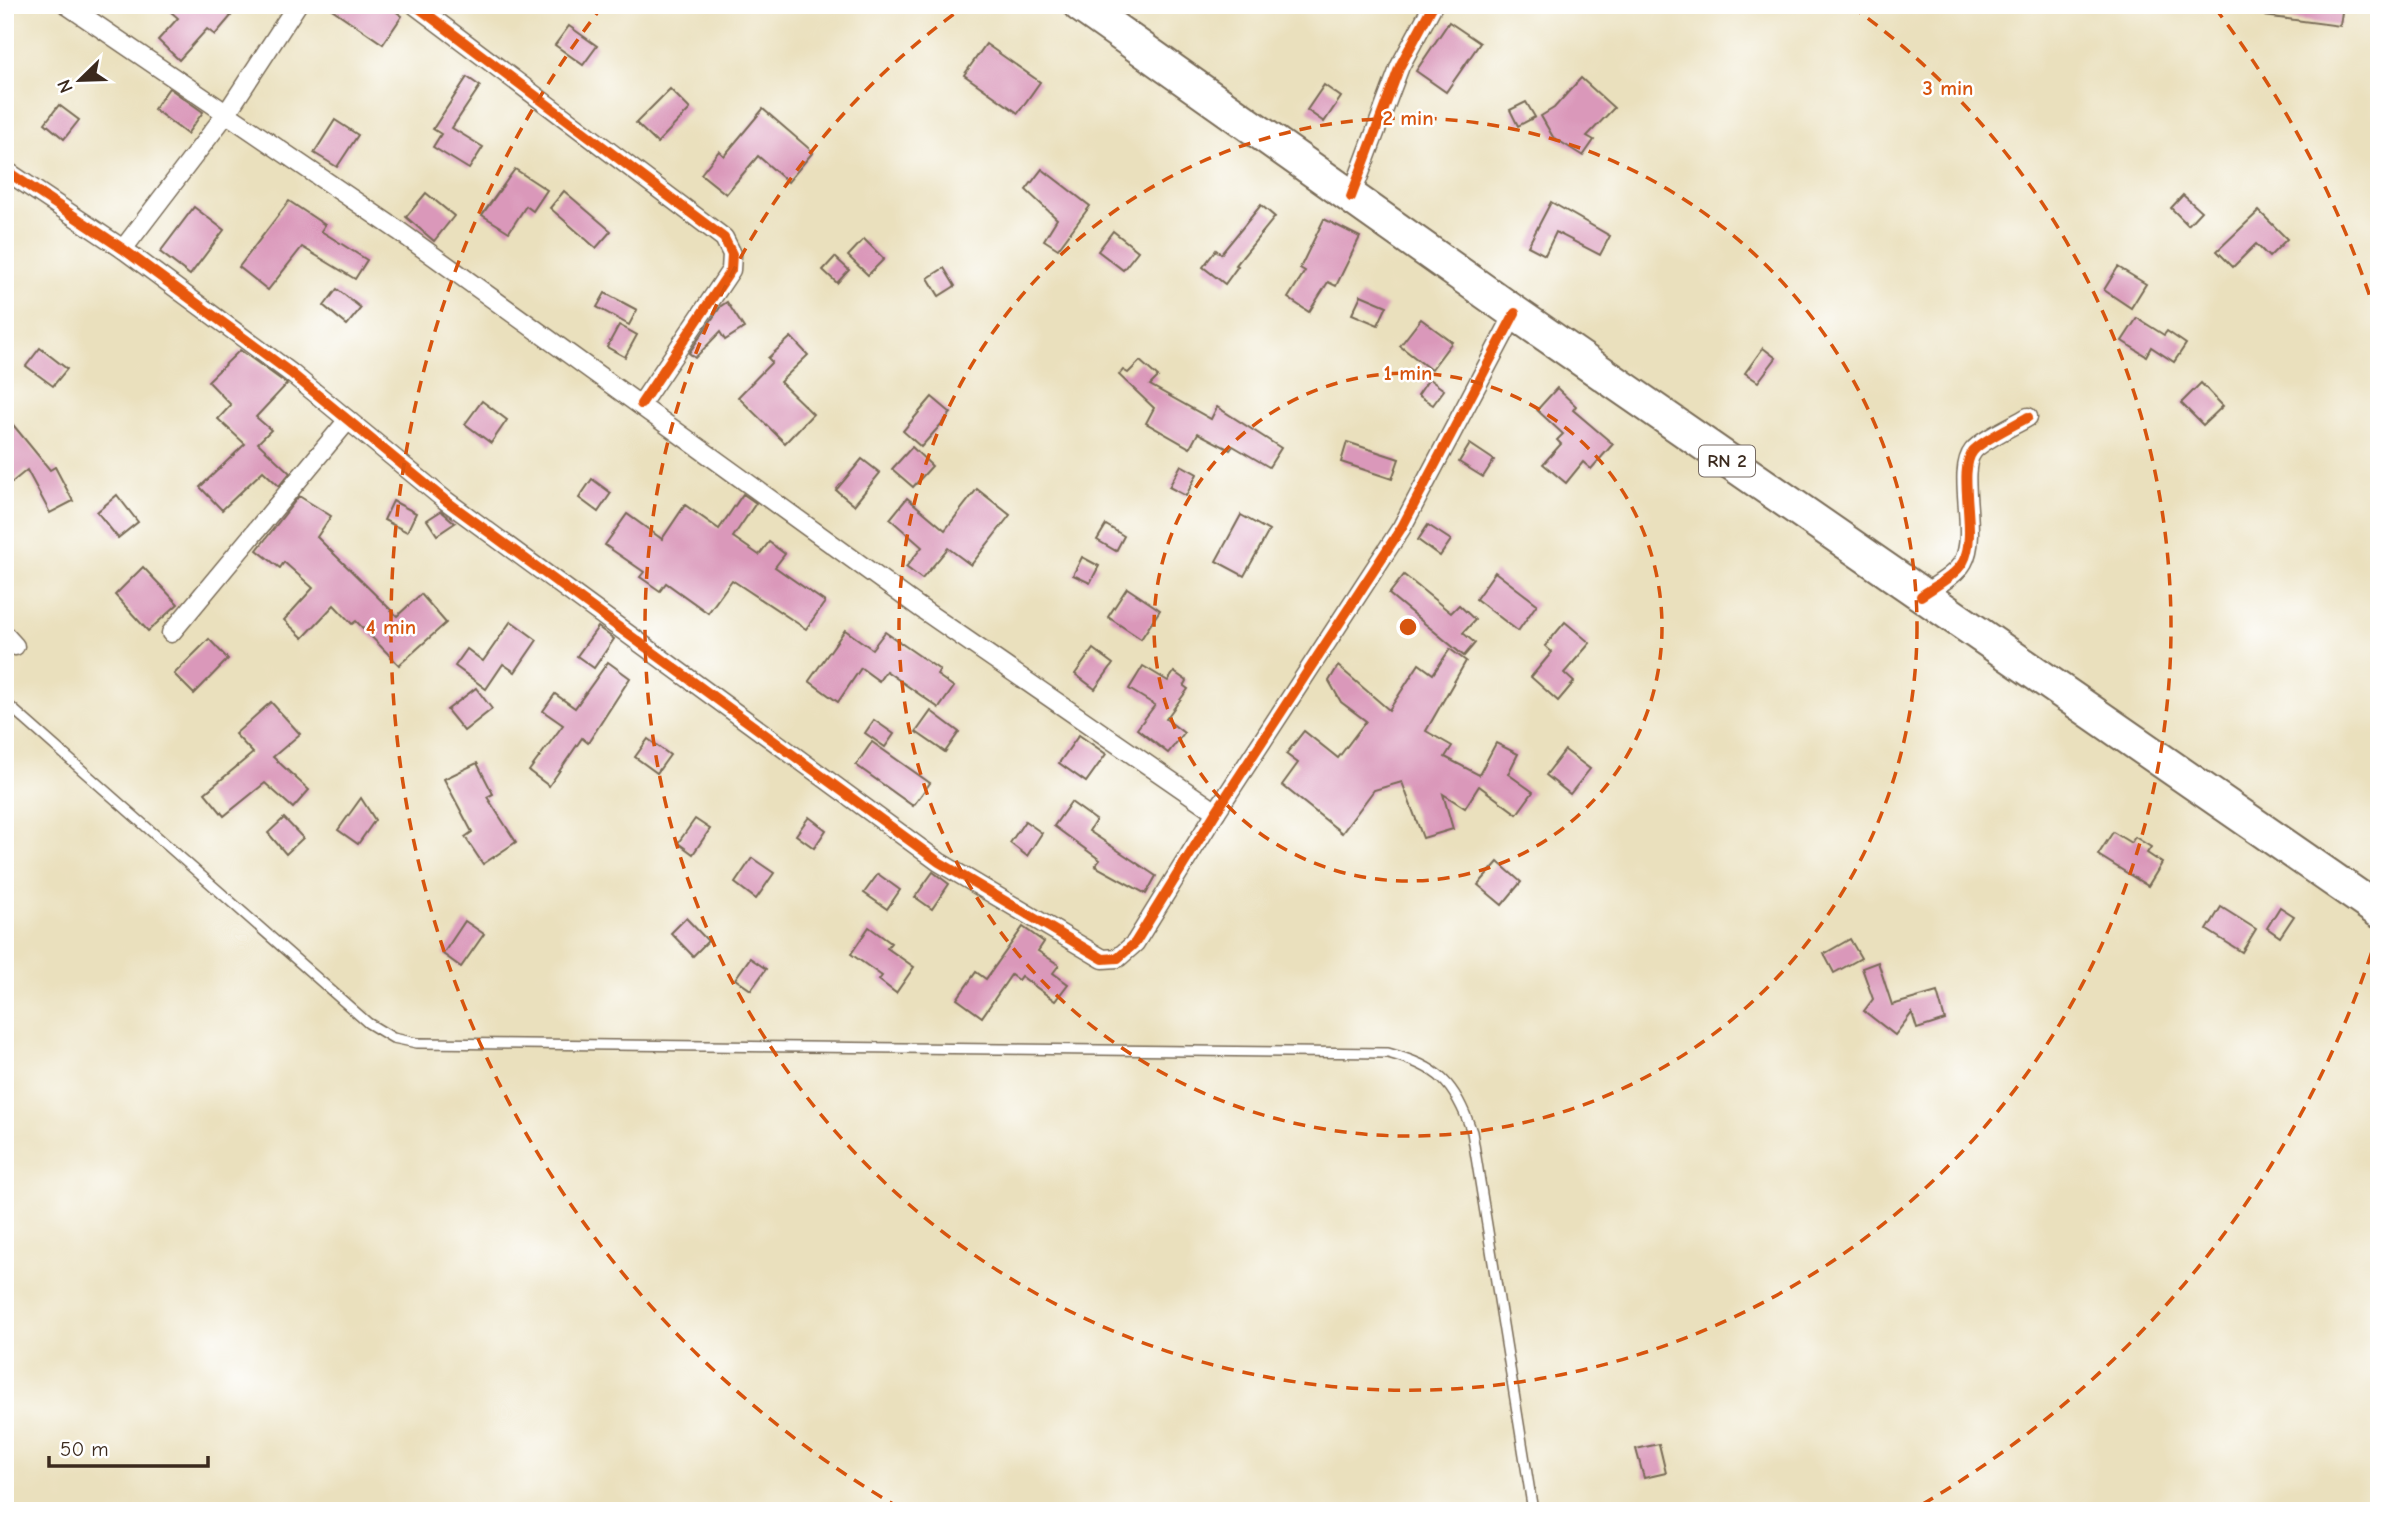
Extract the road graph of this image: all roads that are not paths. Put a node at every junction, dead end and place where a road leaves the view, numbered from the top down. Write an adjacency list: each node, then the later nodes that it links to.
1 (67, 5): 6 (street)
2 (298, 5): 6 (street)
3 (415, 5): 11 (street)
4 (1080, 5): 8 (highway, RN 2)
5 (1433, 5): 8 (street)
6 (226, 114): 9 (street); 11 (street)
7 (5, 170): 9 (street)
8 (1351, 197): 10 (highway, RN 2)
9 (123, 249): 13 (street)
10 (1515, 313): 14 (highway, RN 2); 17 (street)
11 (641, 404): 17 (street)
12 (2028, 417): 14 (street)
13 (348, 421): 15 (street); 17 (street)
14 (1922, 596): 18 (highway, RN 2)
15 (171, 633)
16 (5, 702): 19 (lane)
17 (1216, 813)
18 (2379, 911)
19 (1532, 1511)

